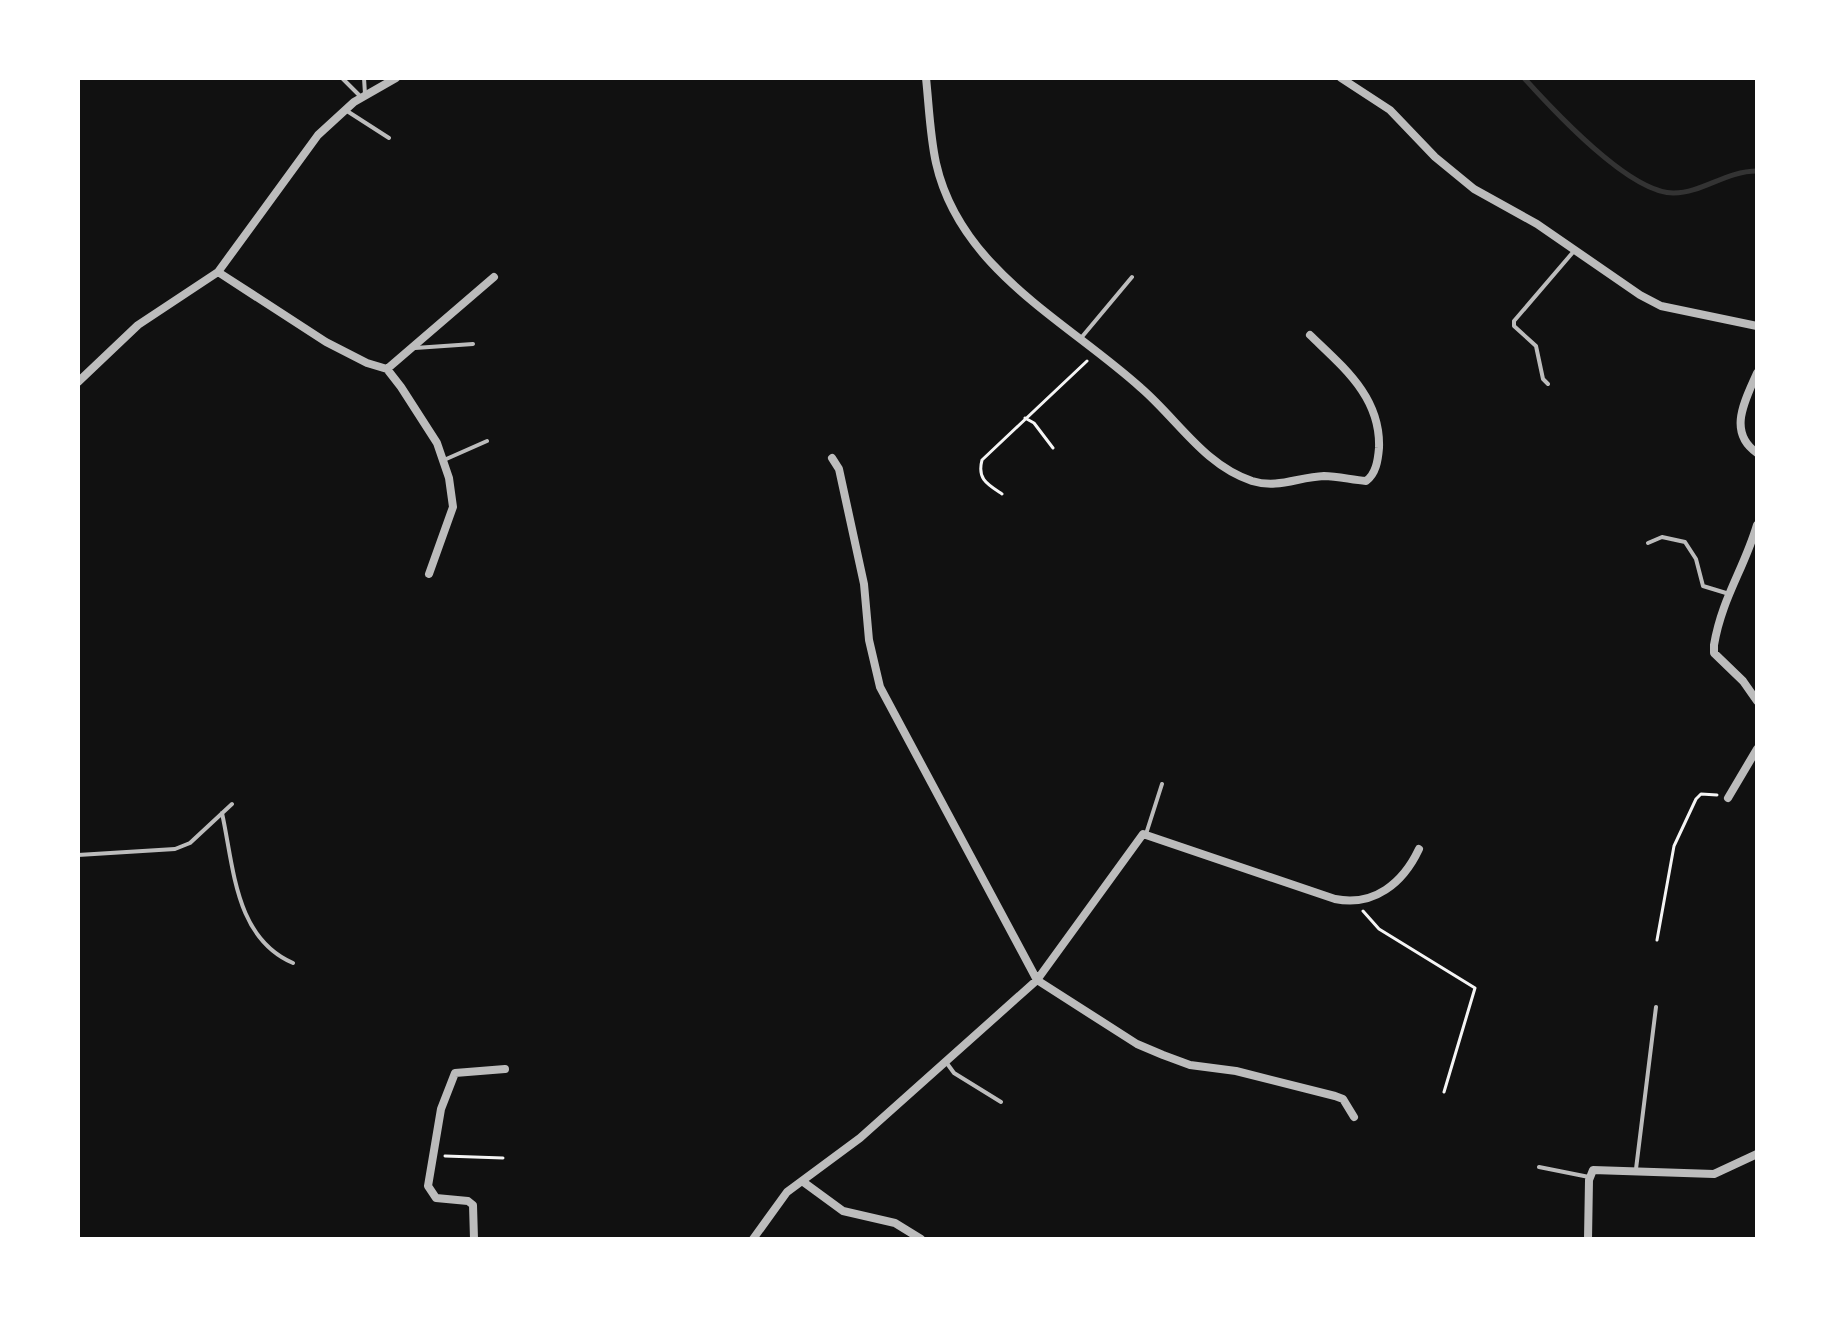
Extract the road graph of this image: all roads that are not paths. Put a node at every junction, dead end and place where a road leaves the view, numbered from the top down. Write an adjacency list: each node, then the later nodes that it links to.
1 (342, 78): 6 (lane)
2 (364, 78): 6 (lane)
3 (396, 78): 6 (street)
4 (926, 78): 15 (street)
5 (1341, 78): 9 (street)
6 (363, 96): 7 (street)
7 (345, 109): 8 (lane); 10 (street)
8 (389, 138)
9 (1576, 249): 13 (street); 21 (lane)
10 (218, 272): 18 (street); 20 (street)
11 (494, 277): 17 (street)
12 (1132, 277): 15 (lane)
13 (1757, 326)
14 (1310, 335): 15 (street)
15 (1079, 340)
16 (473, 344): 17 (lane)
17 (412, 348): 18 (street)
18 (387, 369): 25 (street)
19 (1757, 373): 23 (street)
20 (78, 382)
21 (1548, 384)
22 (487, 441): 25 (lane)
23 (1757, 453)
24 (832, 458): 40 (street)
25 (444, 460): 28 (street)
26 (1757, 525): 29 (street)
27 (1648, 543): 29 (lane)
28 (429, 574)
29 (1726, 593): 30 (street)
30 (1757, 701)
31 (1757, 749): 33 (street)
32 (1162, 784): 36 (lane)
33 (1728, 798)
34 (232, 804): 35 (lane)
35 (222, 813): 38 (lane); 39 (lane)
36 (1146, 834): 37 (street); 40 (street)
37 (1419, 849)
38 (78, 855)
39 (293, 963)
40 (1037, 980): 42 (street); 45 (street)
41 (1656, 1007): 48 (lane)
42 (946, 1062): 44 (lane); 50 (street)
43 (505, 1069): 51 (street)
44 (1001, 1102)
45 (1354, 1117)
46 (1757, 1154): 48 (street)
47 (1539, 1167): 49 (lane)
48 (1636, 1169): 49 (street)
49 (1589, 1177): 54 (street)
50 (802, 1181): 52 (street); 53 (street)
51 (474, 1239)
52 (753, 1239)
53 (921, 1239)
54 (1588, 1239)

